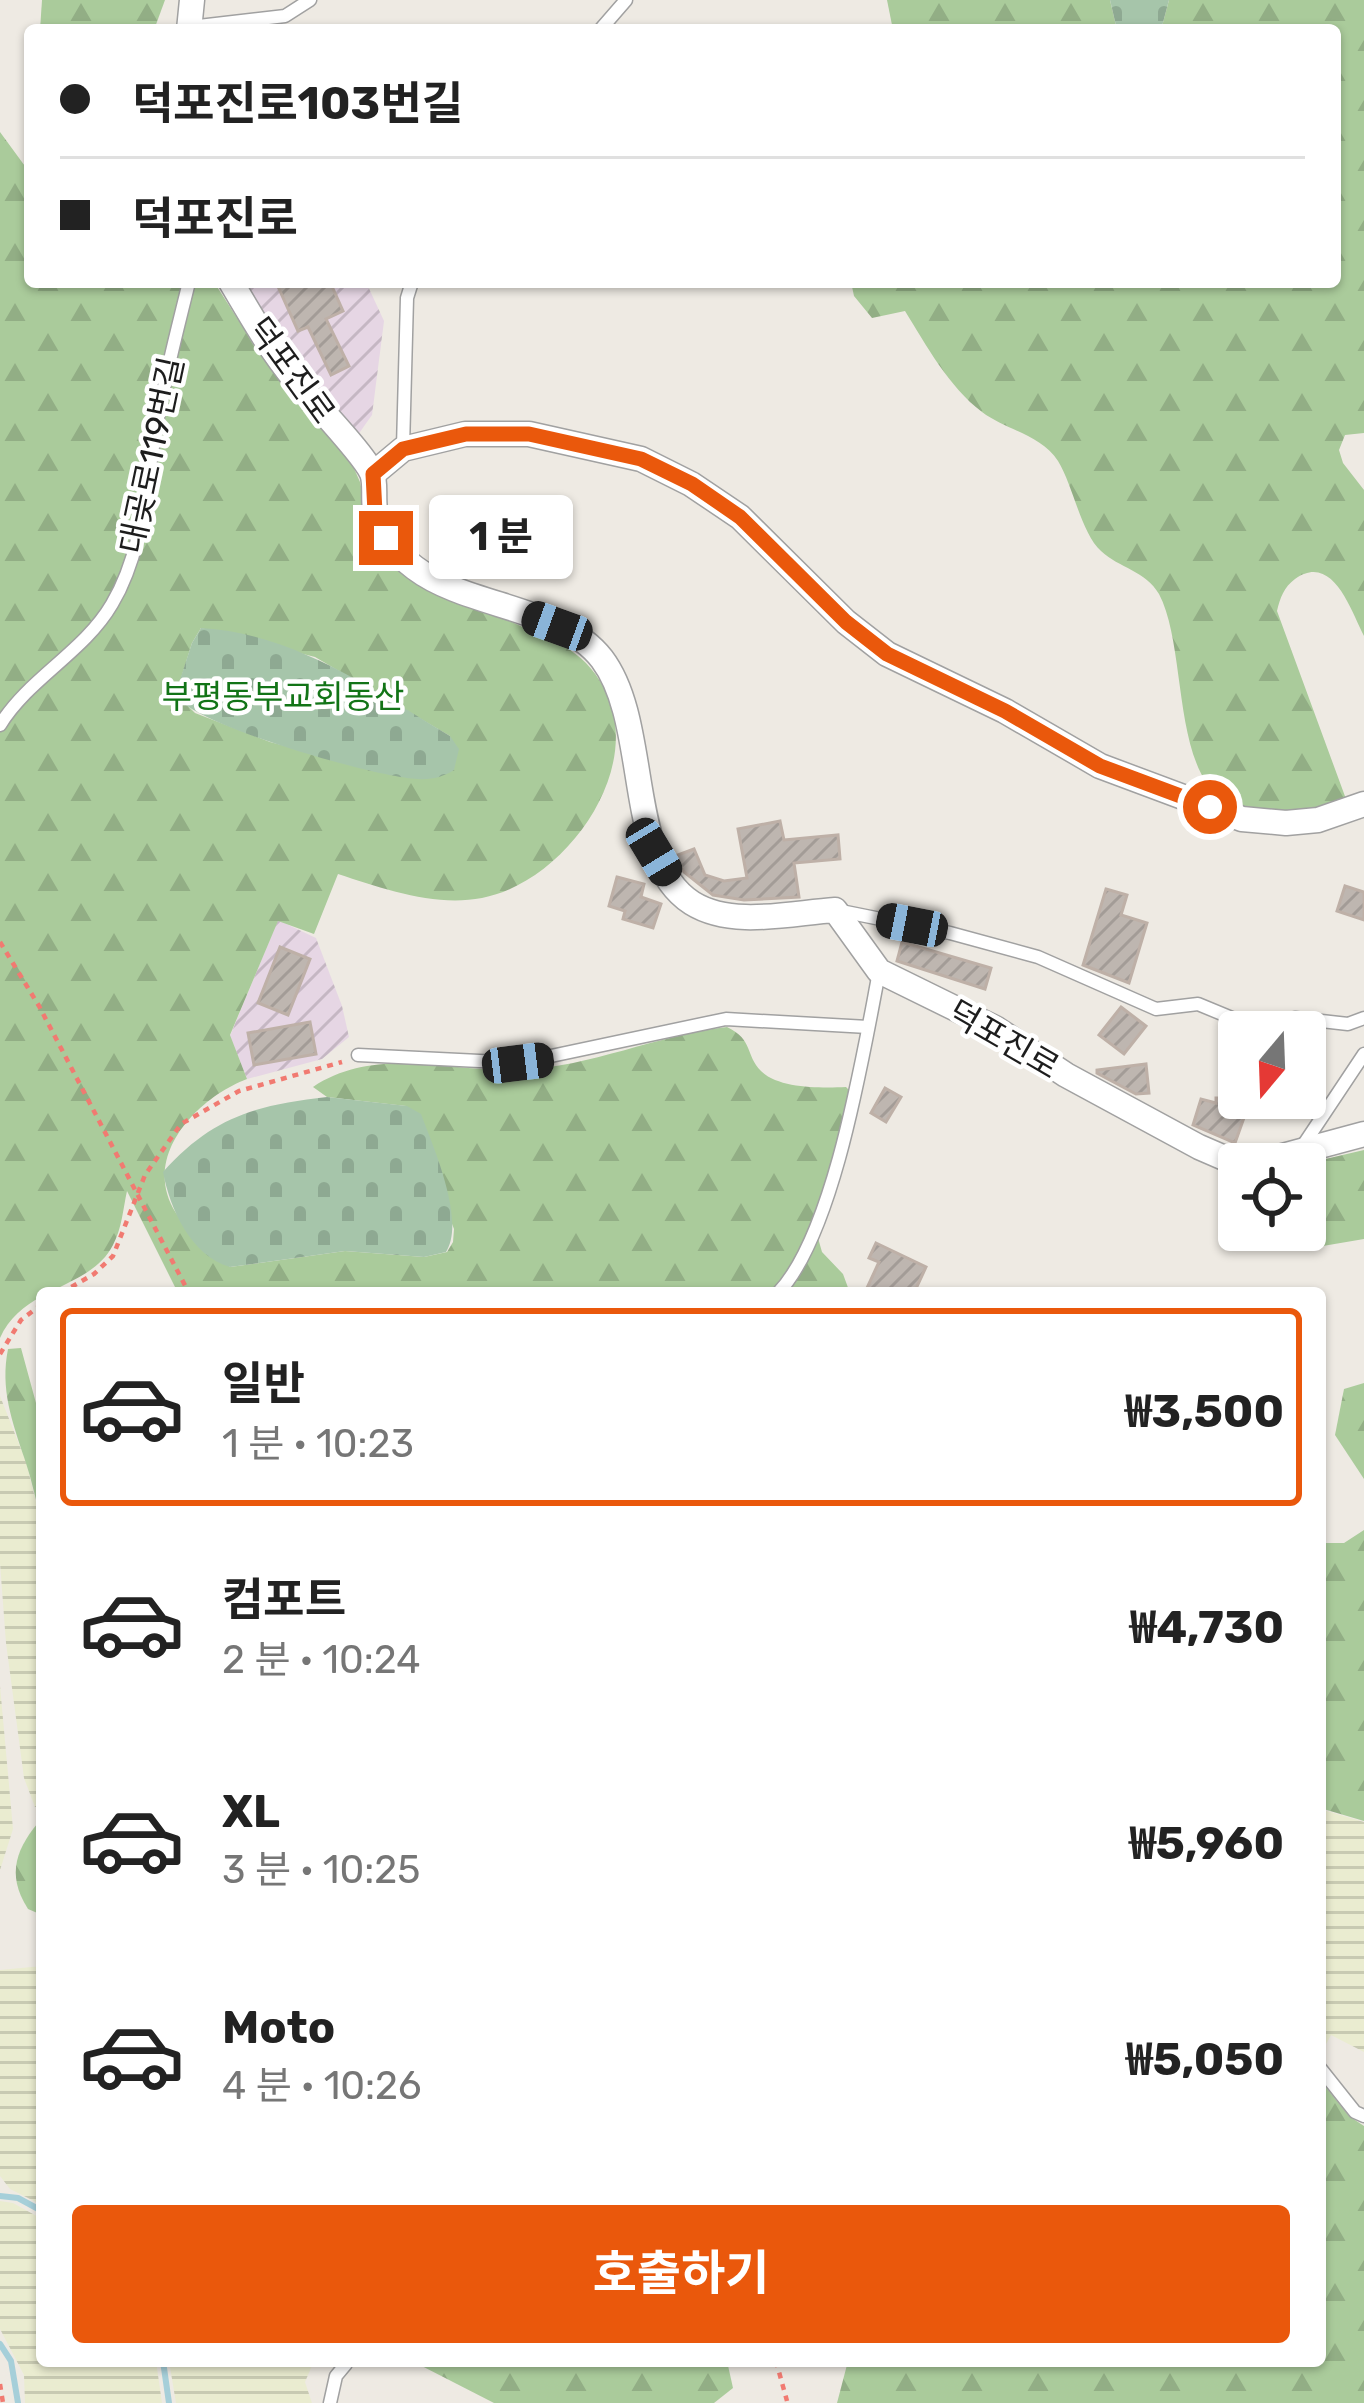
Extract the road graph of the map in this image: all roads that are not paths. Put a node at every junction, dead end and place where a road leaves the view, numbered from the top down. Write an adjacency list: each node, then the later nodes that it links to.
1 (310, 0): 3 (lane)
2 (626, 0): 4 (lane)
3 (226, 24)
4 (605, 24)
5 (188, 288): 10 (lane, 대곶로119번길)
6 (235, 288): 9 (street, 덕포진로)
7 (410, 288): 8 (lane)
8 (403, 449): 9 (street); 11 (street)
9 (373, 474): 12 (street, 덕포진로)
10 (0, 725)
11 (1364, 804)
12 (835, 910): 13 (street, 덕포진로); 14 (lane)
13 (879, 971): 15 (lane); 21 (street, 덕포진로)
14 (1364, 1018)
15 (868, 1027): 17 (lane); 22 (lane)
16 (1364, 1054): 19 (lane)
17 (358, 1055)
18 (1364, 1134): 20 (street, 덕포진로)
19 (1305, 1143)
20 (1326, 1144)
21 (1218, 1155)
22 (784, 1287)
23 (1326, 2076): 24 (lane)
24 (1364, 2116)
25 (344, 2367): 26 (lane)
26 (330, 2403)

